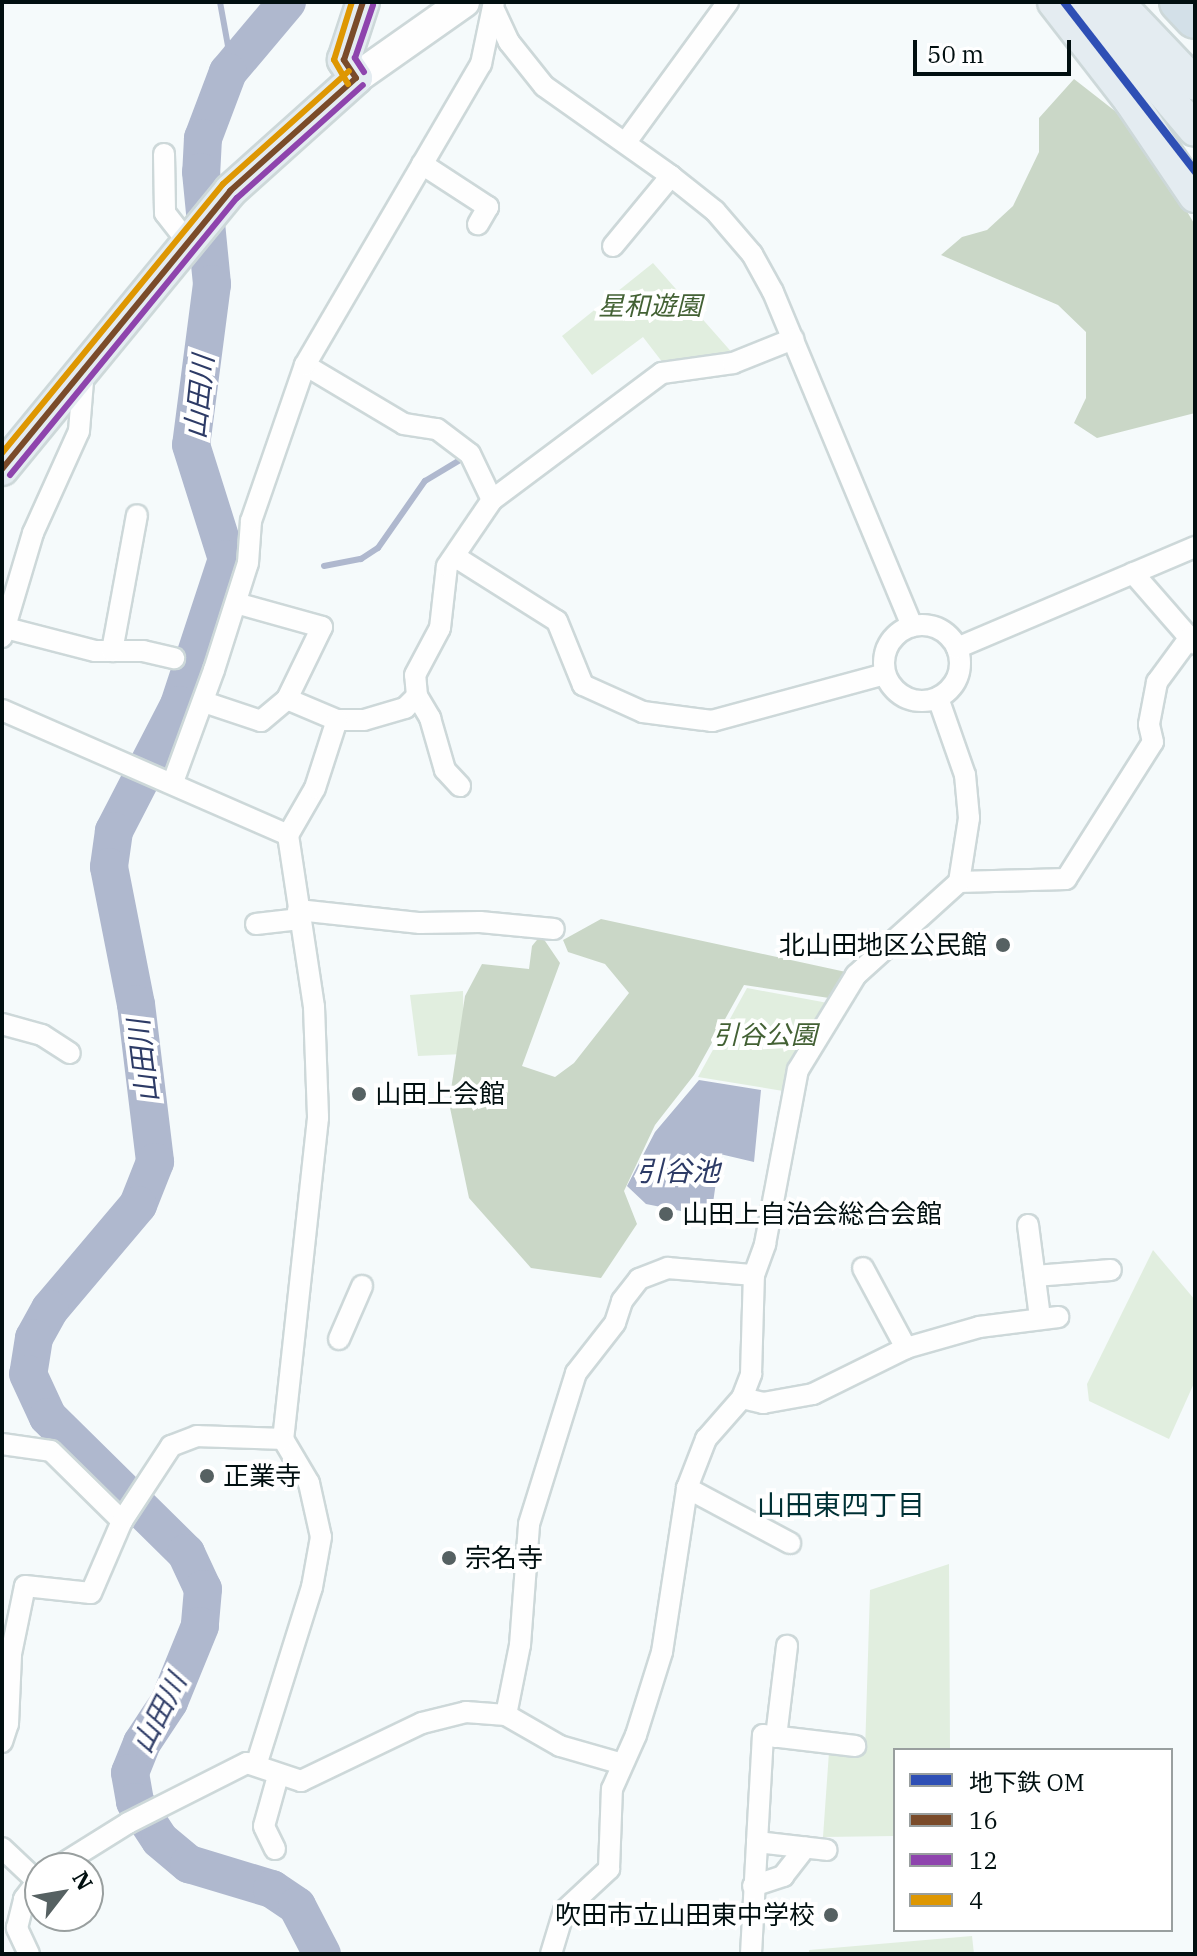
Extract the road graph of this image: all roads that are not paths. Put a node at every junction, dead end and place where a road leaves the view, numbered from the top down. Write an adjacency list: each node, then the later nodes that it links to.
1 (363, 2): 10 (main road)
2 (464, 2): 10 (main road)
3 (728, 2): 13 (street)
4 (1054, 2): 17 (main road)
5 (1087, 2): 12 (main road)
6 (1117, 2): 11 (main road)
7 (1179, 2): 9 (highway)
8 (494, 7): 13 (street); 15 (street)
9 (1195, 19)
10 (356, 78): 19 (main road)
11 (1195, 84)
12 (1195, 130)
13 (626, 142): 16 (street)
14 (164, 154): 19 (street)
15 (422, 164): 18 (street); 22 (street)
16 (671, 176): 20 (street); 21 (street)
17 (1195, 196)
18 (478, 224)
19 (186, 240): 23 (main road)
20 (613, 246)
21 (793, 339): 25 (street); 31 (street)
22 (305, 365): 25 (street); 30 (street)
23 (84, 369): 24 (main road); 32 (street)
24 (2, 469)
25 (492, 500): 38 (street)
26 (137, 515): 35 (street)
27 (1195, 547): 29 (street)
28 (462, 561): 37 (street)
29 (1133, 573): 33 (street); 34 (street)
30 (236, 603): 40 (street); 41 (street)
31 (912, 626): 34 (street); 37 (street)
32 (3, 631): 35 (street)
33 (1192, 640): 47 (street)
34 (957, 648): 39 (street)
35 (112, 651): 36 (street)
36 (174, 658)
37 (885, 674): 39 (street)
38 (417, 696): 43 (street); 45 (street)
39 (938, 698): 47 (street)
40 (287, 699): 41 (street); 43 (street)
41 (204, 702): 44 (street)
42 (2, 710): 44 (street)
43 (337, 720): 46 (street)
44 (173, 782): 46 (street)
45 (460, 786)
46 (288, 835): 48 (street)
47 (959, 882): 56 (street)
48 (299, 915): 49 (street); 50 (street); 62 (street)
49 (256, 924)
50 (554, 929)
51 (2, 1024): 52 (street)
52 (70, 1053)
53 (1028, 1225): 57 (street)
54 (863, 1268): 60 (street)
55 (1111, 1270): 57 (street)
56 (754, 1275): 61 (street); 68 (street)
57 (1035, 1276): 60 (street)
58 (362, 1286): 59 (street)
59 (339, 1339)
60 (906, 1348): 61 (street)
61 (742, 1398): 64 (street)
62 (283, 1439): 65 (street); 72 (street)
63 (2, 1444): 65 (street)
64 (687, 1488): 66 (street); 73 (street)
65 (122, 1521): 70 (street)
66 (790, 1543)
67 (787, 1646): 69 (street)
68 (506, 1715): 73 (street); 74 (street)
69 (776, 1737): 71 (street); 75 (street)
70 (2, 1742)
71 (855, 1746)
72 (257, 1763): 74 (street); 80 (street)
73 (619, 1763): 85 (street)
74 (278, 1776): 78 (street)
75 (757, 1842): 77 (street); 82 (street)
76 (2, 1848): 81 (street)
77 (805, 1848): 79 (street); 82 (street)
78 (275, 1849)
79 (827, 1850)
80 (82, 1852)
81 (24, 1867)
82 (753, 1886): 86 (street)
83 (24, 1899): 84 (street)
84 (29, 1954)
85 (551, 1954)
86 (751, 1954)

